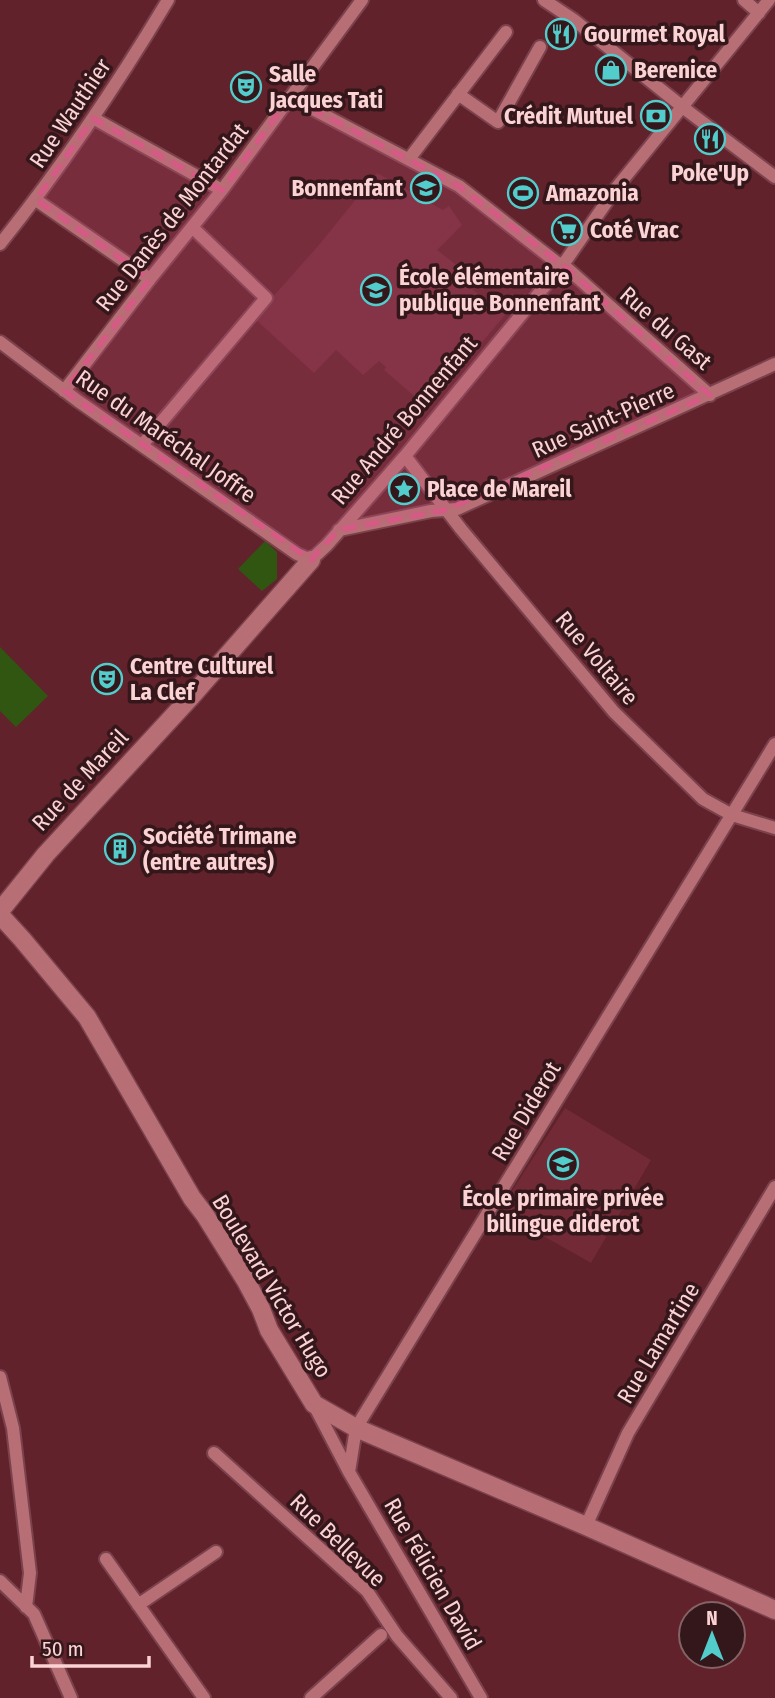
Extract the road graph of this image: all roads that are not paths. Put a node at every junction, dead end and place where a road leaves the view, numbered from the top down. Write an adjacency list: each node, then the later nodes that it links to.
1 (168, 0): 14 (street, Rue Wauthier)
2 (362, 0): 12 (street, Rue Danès de Montardat)
3 (544, 0): 8 (street)
4 (561, 0): 8 (street)
5 (744, 0): 7 (street)
6 (769, 0): 7 (street, Rue André Bonnenfant)
7 (759, 13): 13 (street, Rue André Bonnenfant)
8 (574, 20): 13 (street)
9 (506, 32): 11 (street)
10 (540, 47): 11 (street)
11 (458, 94): 15 (street)
12 (290, 97): 15 (street, Rue du Gast); 17 (street, Rue Danès de Montardat)
13 (682, 106): 16 (street); 21 (street, Rue André Bonnenfant)
14 (93, 118): 17 (street); 18 (street, Rue Wauthier)
15 (409, 159): 21 (street, Rue du Gast)
16 (775, 177)
17 (222, 190): 19 (street, Rue Danès de Montardat)
18 (36, 200): 20 (street, Rue Wauthier); 22 (street)
19 (192, 227): 22 (street, Rue Danès de Montardat); 27 (street)
20 (0, 244)
21 (562, 266): 26 (street, Rue du Gast); 28 (street, Rue André Bonnenfant)
22 (150, 279): 25 (street, Rue Danès de Montardat)
23 (0, 342): 25 (street, Rue du Maréchal Joffre)
24 (775, 364): 26 (street, Rue Saint-Pierre)
25 (64, 391): 27 (street, Rue du Maréchal Joffre)
26 (710, 395): 29 (street, Rue Saint-Pierre)
27 (142, 444): 31 (street, Rue du Maréchal Joffre)
28 (405, 456): 29 (street); 30 (street, Rue André Bonnenfant)
29 (446, 510): 30 (street); 33 (street, Rue Voltaire)
30 (339, 530): 31 (street, Rue André Bonnenfant)
31 (311, 560): 35 (street, Rue de Mareil)
32 (775, 744): 33 (street, Rue Diderot)
33 (732, 815): 34 (street, Rue Voltaire); 39 (street, Rue Diderot)
34 (775, 828)
35 (0, 913): 38 (street, Boulevard Victor Hugo)
36 (775, 1187): 42 (street, Rue Lamartine)
37 (0, 1377): 49 (street)
38 (314, 1404): 39 (street, Boulevard Victor Hugo); 41 (street, Rue Félicien David)
39 (356, 1429): 41 (street); 42 (street, Boulevard Victor Hugo)
40 (214, 1453): 55 (street, Rue Bellevue)
41 (349, 1472): 56 (street, Rue Félicien David)
42 (586, 1526): 50 (street, Boulevard Victor Hugo)
43 (216, 1552): 48 (street)
44 (106, 1559): 48 (street)
45 (0, 1581): 46 (street)
46 (12, 1594): 47 (street); 49 (street)
47 (0, 1600)
48 (138, 1605): 53 (street)
49 (26, 1607): 52 (street)
50 (775, 1610)
51 (381, 1635): 54 (street)
52 (71, 1698)
53 (204, 1698)
54 (311, 1698)
55 (451, 1698)
56 (481, 1698)

